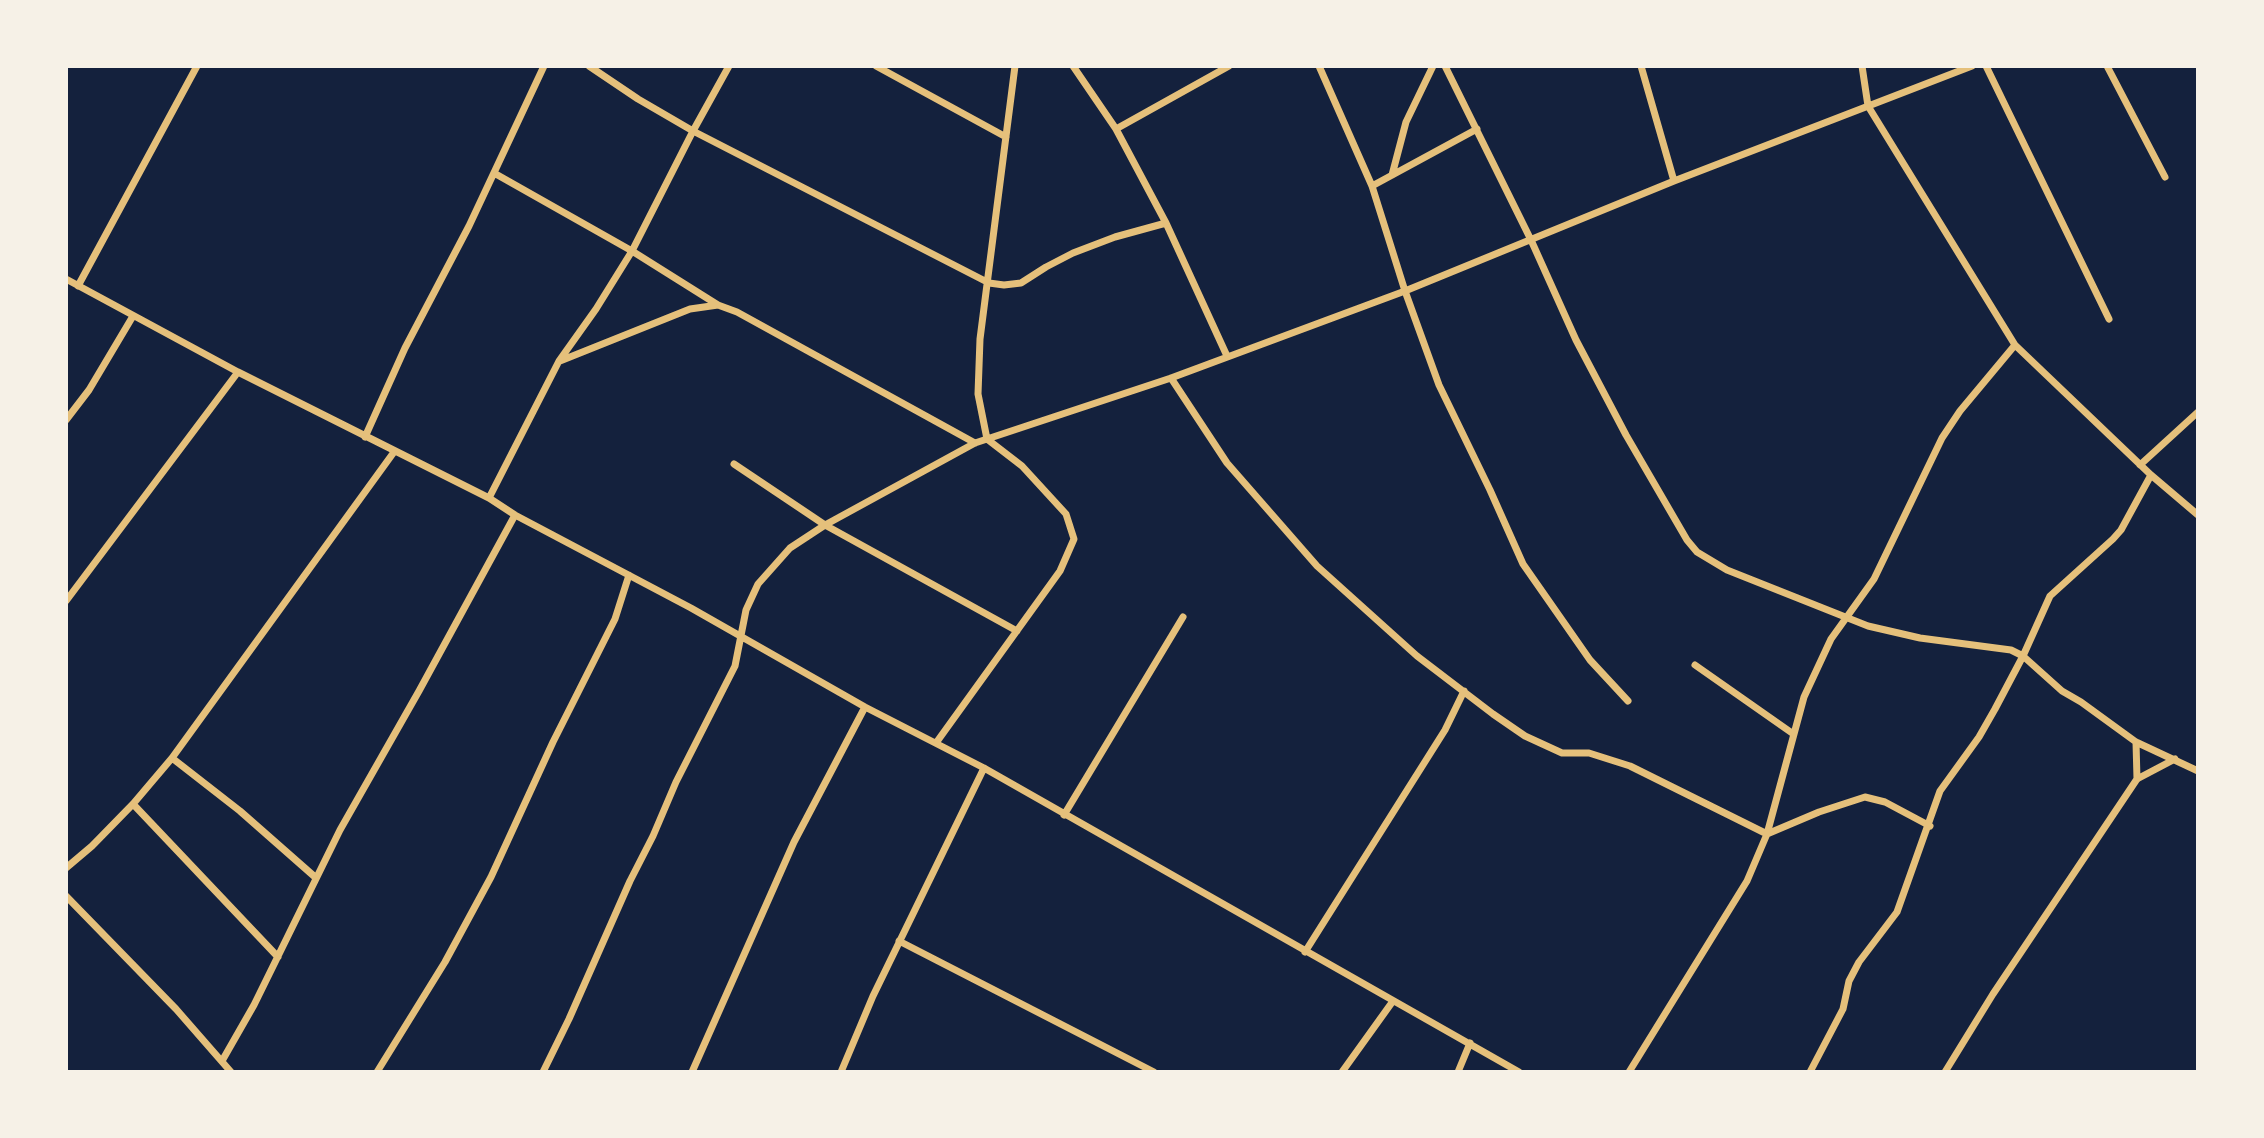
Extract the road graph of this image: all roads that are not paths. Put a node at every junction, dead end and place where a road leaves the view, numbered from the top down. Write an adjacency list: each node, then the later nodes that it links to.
1 (197, 66): 32 (street)
2 (544, 66): 22 (street)
3 (589, 66): 20 (street)
4 (729, 66): 20 (street)
5 (876, 66): 21 (street)
6 (1015, 66): 21 (street)
7 (1073, 66): 18 (street)
8 (1229, 66): 18 (street)
9 (1320, 66): 26 (street)
10 (1433, 66): 23 (street)
11 (1445, 66): 19 (street)
12 (1641, 66): 25 (street)
13 (1861, 66): 17 (street)
14 (1972, 66): 17 (street)
15 (1986, 66): 36 (street)
16 (2107, 66): 24 (street)
17 (1868, 106): 25 (street); 37 (street)
18 (1116, 128): 27 (street)
19 (1477, 129): 23 (street); 28 (street)
20 (693, 131): 29 (street); 31 (street)
21 (1006, 137): 31 (street)
22 (494, 173): 29 (street); 44 (street)
23 (1392, 175): 26 (street)
24 (2165, 177)
25 (1674, 181): 28 (street)
26 (1372, 186): 33 (street)
27 (1166, 223): 31 (street); 38 (street)
28 (1531, 240): 33 (street); 58 (street)
29 (632, 251): 34 (street); 39 (street)
30 (66, 279): 32 (street)
31 (989, 282): 45 (street)
32 (78, 286): 35 (street)
33 (1405, 290): 38 (street); 64 (street)
34 (718, 305): 39 (street); 46 (street)
35 (133, 316): 40 (street); 43 (street)
36 (2109, 319)
37 (2015, 345): 49 (street); 58 (street)
38 (1227, 356): 41 (street)
39 (559, 361): 51 (street)
40 (237, 372): 44 (street); 56 (street)
41 (1171, 378): 45 (street); 63 (street)
42 (2197, 412): 49 (street)
43 (66, 420)
44 (365, 437): 47 (street)
45 (987, 439): 46 (street); 59 (street)
46 (975, 443): 54 (street)
47 (394, 452): 51 (street); 69 (street)
48 (734, 464): 54 (street)
49 (2140, 464): 50 (street)
50 (2151, 475): 53 (street); 61 (street)
51 (489, 498): 52 (street)
52 (515, 515): 55 (street); 79 (street)
53 (2197, 515)
54 (825, 525): 59 (street); 60 (street)
55 (629, 575): 60 (street); 88 (street)
56 (66, 601)
57 (1184, 617): 75 (street)
58 (1844, 618): 61 (street); 66 (street)
59 (1017, 631): 68 (street)
60 (740, 636): 65 (street); 89 (street)
61 (2023, 656): 67 (street); 76 (street)
62 (1695, 665): 66 (street)
63 (1464, 691): 77 (street); 82 (street)
64 (1628, 701)
65 (865, 707): 68 (street); 90 (street)
66 (1792, 733): 77 (street)
67 (2136, 742): 70 (street); 73 (street)
68 (936, 743): 71 (street)
69 (172, 758): 74 (street); 79 (street)
70 (2175, 759): 72 (street); 73 (street)
71 (984, 768): 75 (street); 81 (street)
72 (2197, 771)
73 (2137, 779): 98 (street)
74 (133, 804): 78 (street); 83 (street)
75 (1064, 815): 82 (street)
76 (1930, 825): 77 (street); 97 (street)
77 (1767, 834): 96 (street)
78 (66, 868)
79 (315, 877): 83 (street)
80 (66, 896): 86 (street)
81 (899, 941): 91 (street); 92 (street)
82 (1305, 952): 84 (street)
83 (278, 957): 86 (street)
84 (1393, 1001): 85 (street); 93 (street)
85 (1470, 1043): 94 (street); 95 (street)
86 (222, 1061): 87 (street)
87 (232, 1072)
88 (377, 1072)
89 (543, 1072)
90 (692, 1072)
91 (841, 1072)
92 (1154, 1072)
93 (1342, 1072)
94 (1458, 1072)
95 (1519, 1072)
96 (1629, 1072)
97 (1810, 1072)
98 (1945, 1072)

